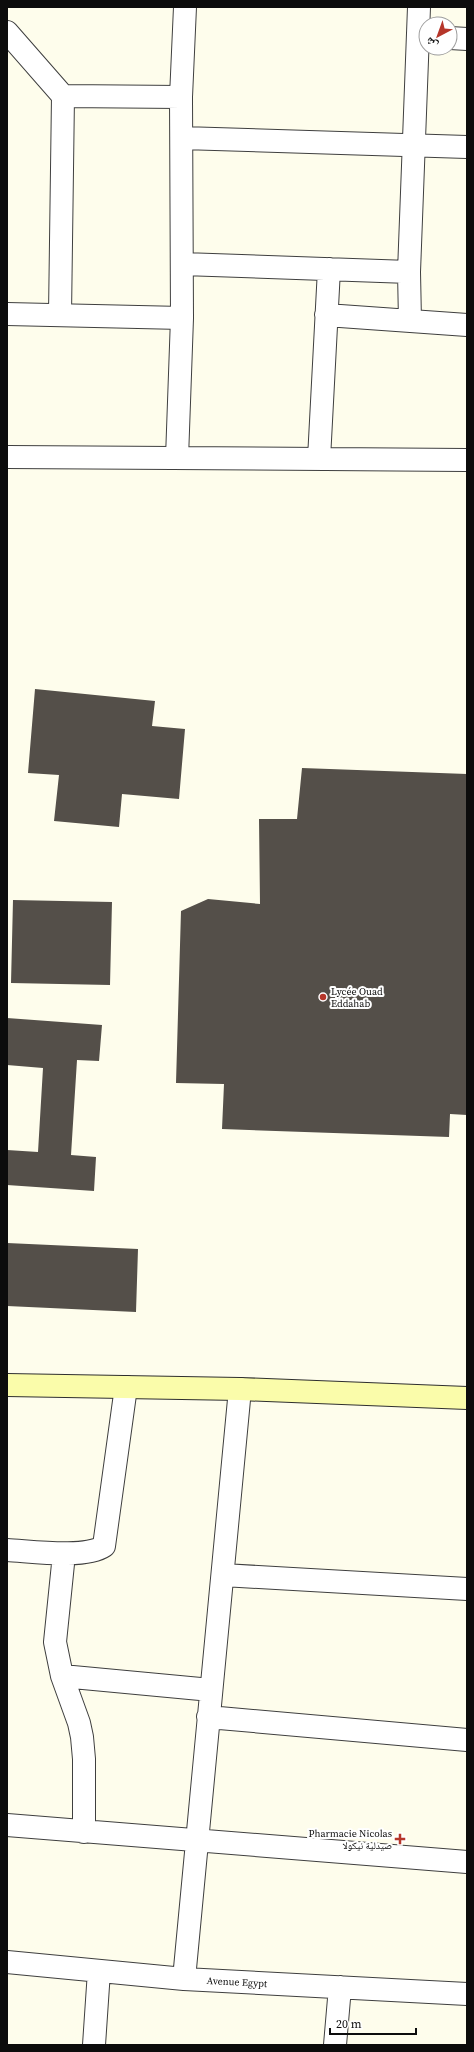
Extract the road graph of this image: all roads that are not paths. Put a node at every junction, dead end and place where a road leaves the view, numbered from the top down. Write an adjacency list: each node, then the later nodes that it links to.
1 (185, 7): 5 (street)
2 (7, 32): 4 (street)
3 (420, 56): 7 (street)
4 (63, 96): 5 (street); 13 (street)
5 (181, 97): 6 (street)
6 (182, 138): 7 (street); 9 (street)
7 (413, 145): 8 (street); 11 (street)
8 (467, 147)
9 (183, 264): 10 (street); 15 (street)
10 (329, 269): 11 (street); 14 (street)
11 (409, 272): 16 (street)
12 (7, 314): 13 (street)
13 (60, 315): 15 (street)
14 (326, 315): 16 (street); 20 (street)
15 (182, 318): 19 (street)
16 (410, 321): 17 (street)
17 (467, 325)
18 (7, 456): 19 (street)
19 (177, 458): 20 (street)
20 (319, 459): 21 (street)
21 (467, 460)
22 (7, 1385): 23 (main road)
23 (126, 1387): 24 (main road); 27 (street)
24 (240, 1389): 25 (main road); 28 (street)
25 (467, 1398)
26 (7, 1550): 27 (street)
27 (64, 1554): 30 (street)
28 (223, 1575): 29 (street); 31 (street)
29 (467, 1589)
30 (62, 1676): 31 (street); 35 (street)
31 (211, 1690): 32 (street)
32 (208, 1717): 33 (street); 36 (street)
33 (467, 1740)
34 (7, 1825): 35 (street)
35 (84, 1832): 36 (street)
36 (197, 1841): 37 (street); 40 (street)
37 (467, 1862)
38 (7, 1962): 39 (street, Avenue Egypt)
39 (99, 1971): 40 (street, Avenue Egypt); 43 (street)
40 (184, 1979): 41 (street, Avenue Egypt)
41 (340, 1987): 42 (street, Avenue Egypt); 44 (street)
42 (467, 1994)
43 (94, 2045)
44 (335, 2045)

